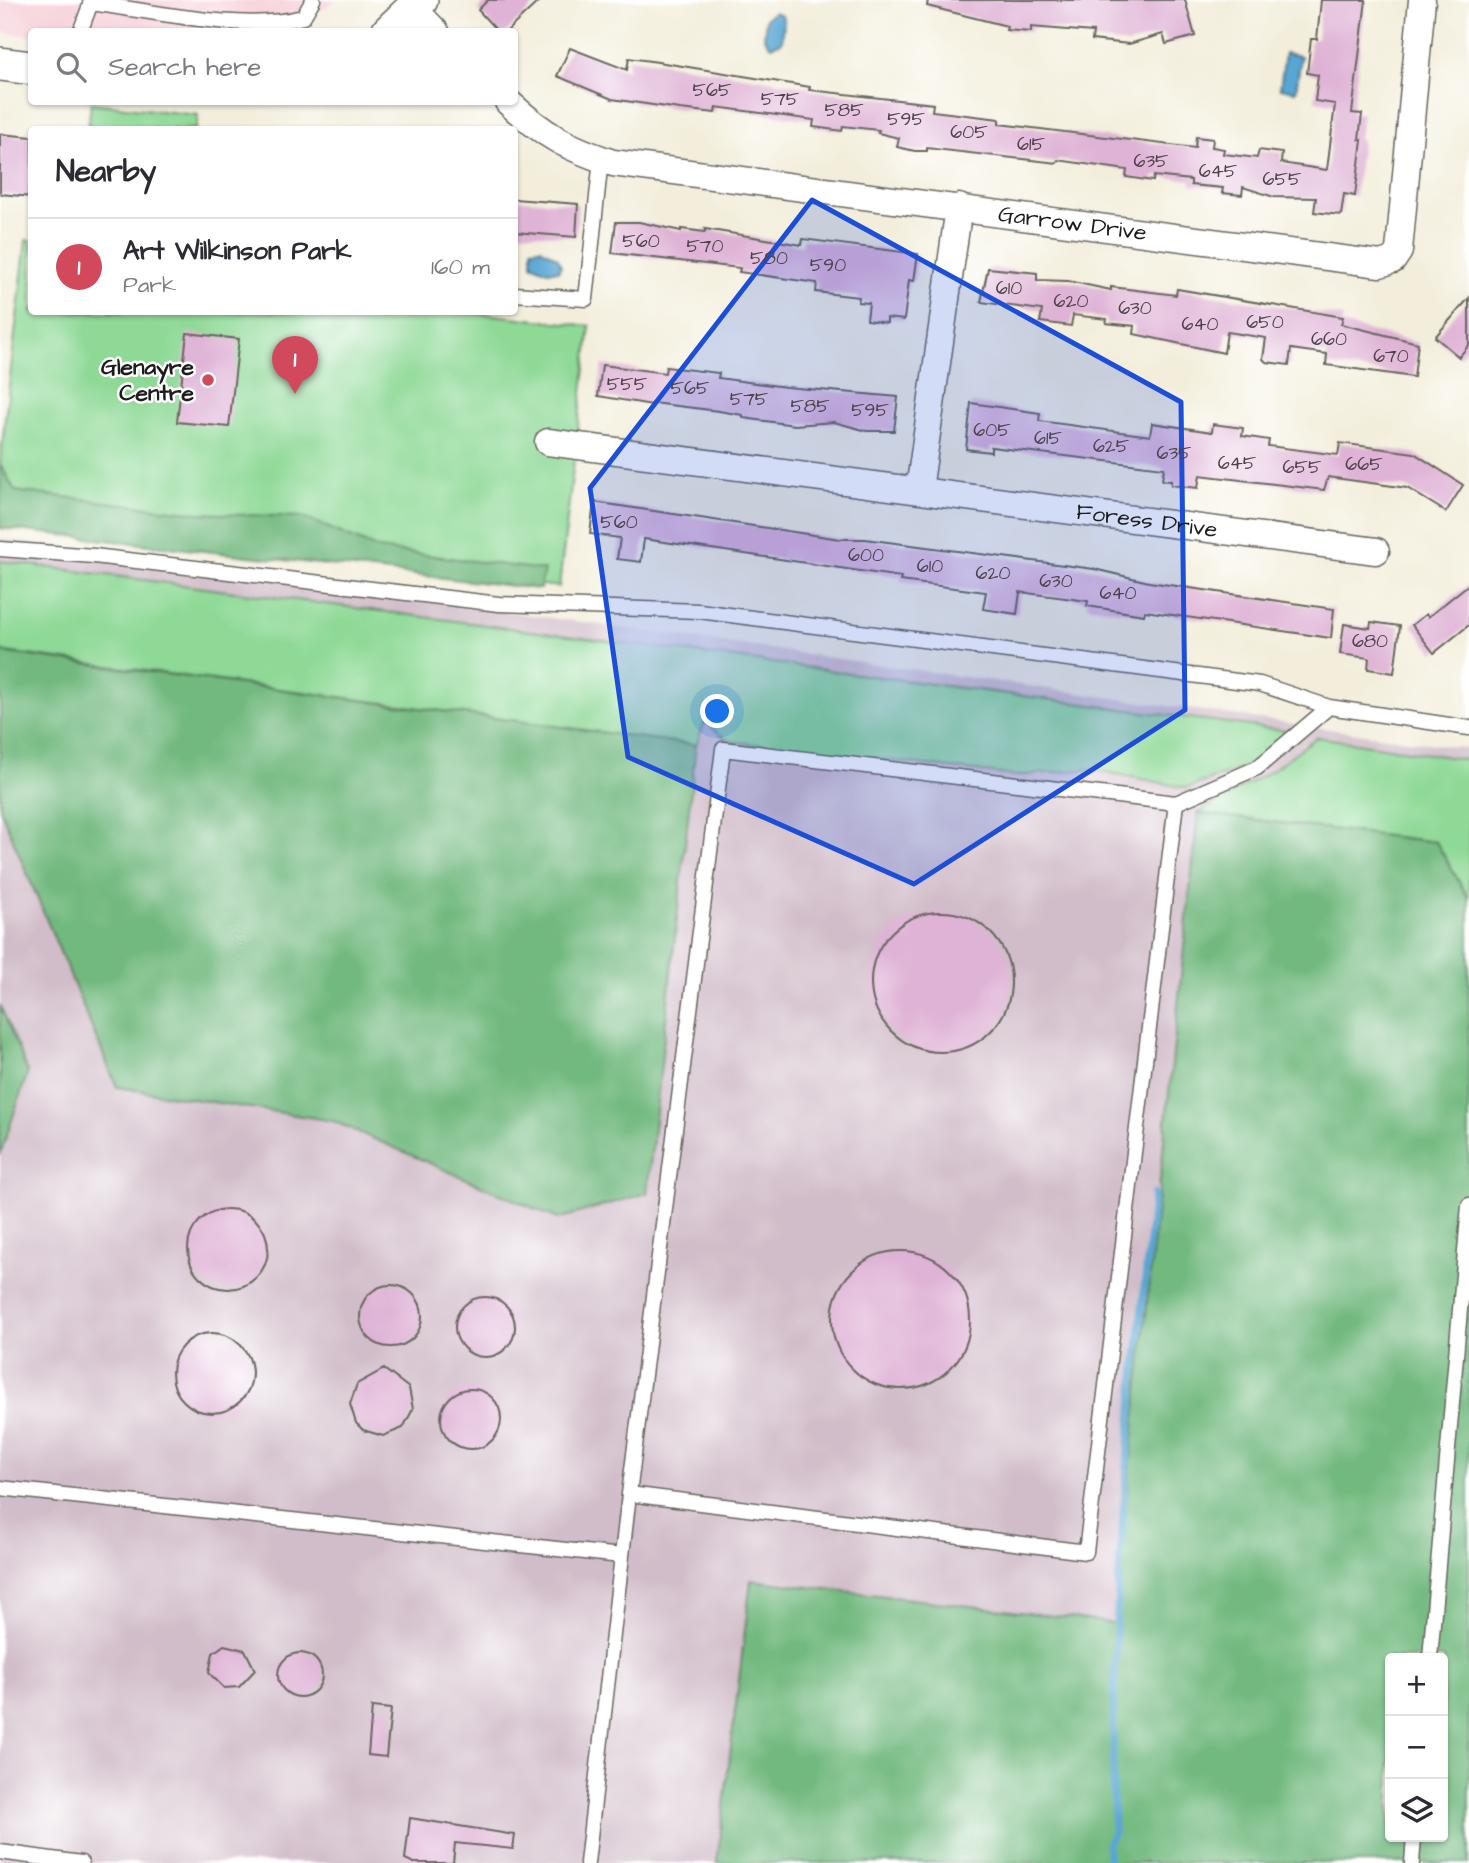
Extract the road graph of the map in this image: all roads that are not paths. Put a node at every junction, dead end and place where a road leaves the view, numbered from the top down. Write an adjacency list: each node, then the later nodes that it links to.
1 (313, 0): 3 (lane)
2 (1422, 0): 11 (street, Garrow Drive)
3 (91, 2): 5 (lane)
4 (419, 10): 6 (street)
5 (81, 28)
6 (393, 28)
7 (0, 64): 8 (street)
8 (28, 68)
9 (511, 105): 10 (street, Garrow Drive)
10 (601, 159): 11 (street, Garrow Drive); 12 (lane)
11 (959, 207): 14 (street)
12 (518, 294)
13 (548, 442): 14 (street, Foress Drive)
14 (919, 490): 16 (street, Foress Drive)
15 (0, 549): 17 (lane)
16 (1376, 551)
17 (1329, 707): 18 (lane); 19 (lane)
18 (1469, 729)
19 (1176, 803): 22 (lane); 22 (lane)
20 (1469, 1205): 24 (lane)
21 (0, 1488): 23 (lane)
22 (629, 1494): 23 (lane)
23 (621, 1556): 28 (lane)
24 (1430, 1653)
25 (1414, 1842): 29 (lane)
26 (0, 1852): 27 (lane)
27 (81, 1863)
28 (587, 1863)
29 (1412, 1863)

